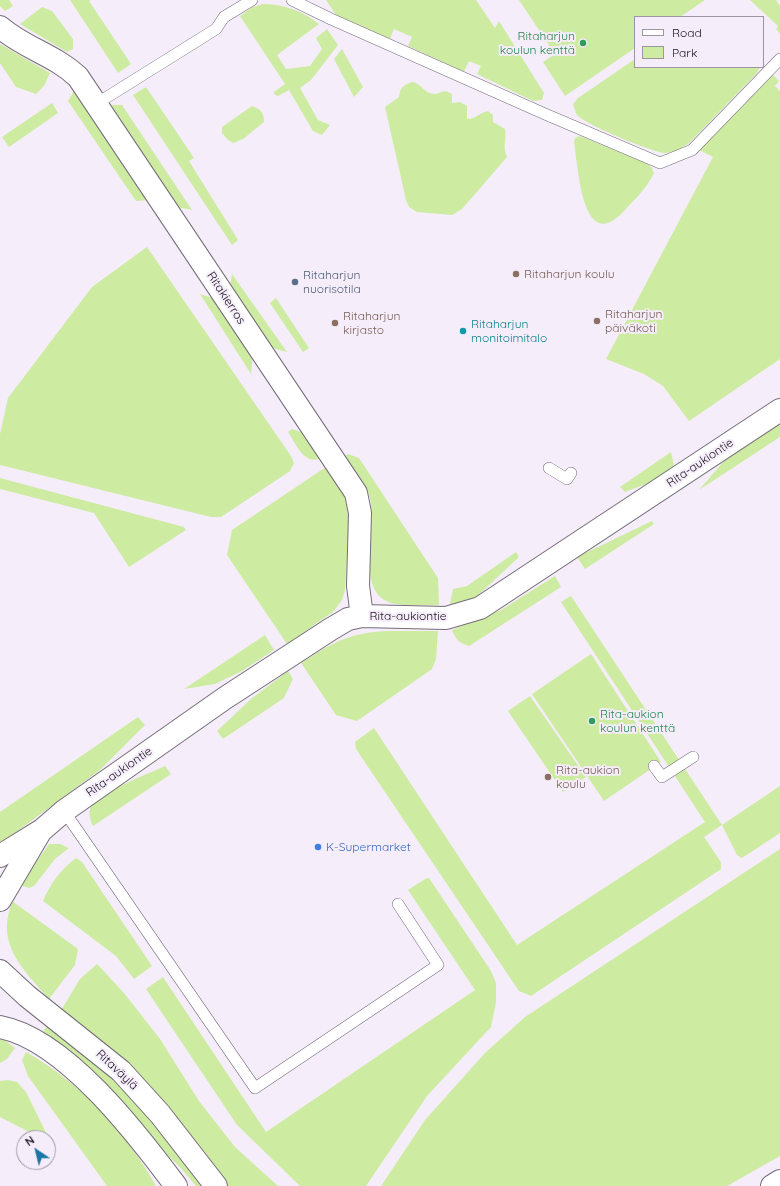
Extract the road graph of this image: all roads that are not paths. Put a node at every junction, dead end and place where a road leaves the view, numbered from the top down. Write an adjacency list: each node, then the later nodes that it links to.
1 (252, 0): 5 (lane)
2 (292, 0): 4 (lane)
3 (0, 27): 5 (street, Ritakierros)
4 (780, 59)
5 (96, 104): 9 (street, Ritakierros)
6 (780, 410): 9 (street, Rita-aukiontie)
7 (548, 468): 8 (lane)
8 (571, 473)
9 (362, 616): 12 (street, Rita-aukiontie)
10 (693, 757): 11 (lane)
11 (654, 766)
12 (64, 811): 13 (street, Rita-aukiontie); 16 (lane)
13 (42, 830): 14 (street, Rita-aukiontie); 15 (street, Rita-aukiontie)
14 (0, 856)
15 (0, 900)
16 (398, 904)
17 (0, 971): 21 (street, Ritaväylä)
18 (0, 1027): 20 (street)
19 (780, 1181): 22 (street)
20 (176, 1186)
21 (216, 1186)
22 (772, 1186)

